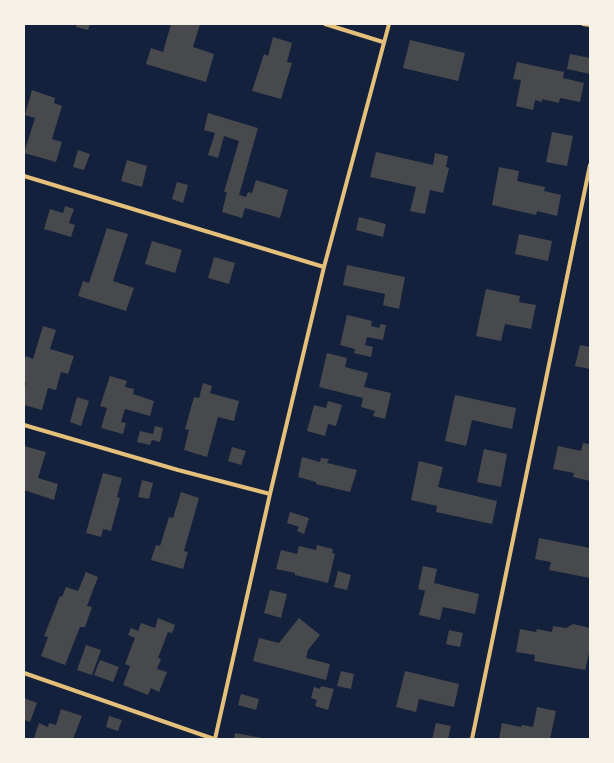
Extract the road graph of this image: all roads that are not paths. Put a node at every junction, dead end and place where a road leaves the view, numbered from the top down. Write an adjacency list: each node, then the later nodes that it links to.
1 (325, 24): 5 (street)
2 (389, 24): 5 (street)
3 (584, 24): 4 (street)
4 (590, 25)
5 (383, 42): 8 (street)
6 (590, 164): 13 (street)
7 (24, 176): 8 (street)
8 (324, 266): 10 (street)
9 (24, 425): 10 (street)
10 (270, 494): 12 (street)
11 (24, 673): 12 (street)
12 (215, 739)
13 (472, 739)

